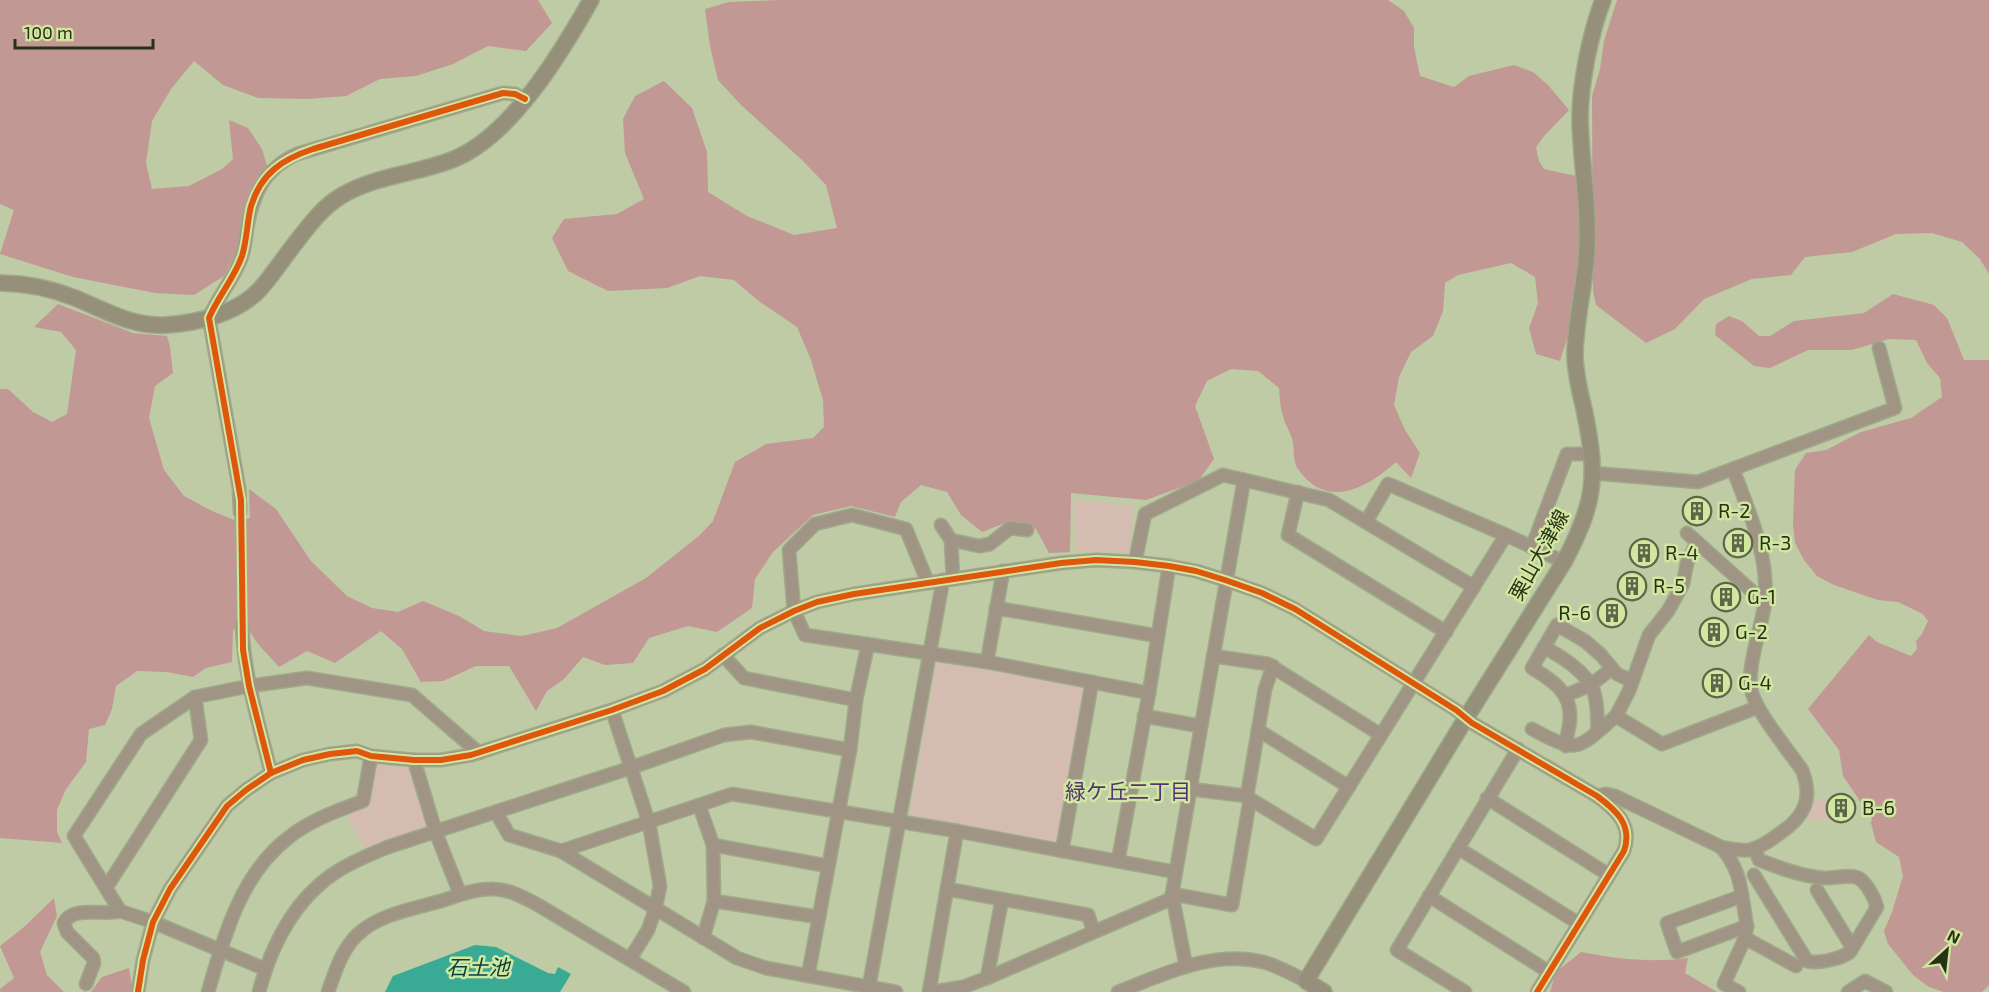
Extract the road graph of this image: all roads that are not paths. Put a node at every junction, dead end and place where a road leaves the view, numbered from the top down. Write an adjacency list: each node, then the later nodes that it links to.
1 (591, 0): 3 (main road)
2 (1603, 0): 7 (main road, 栗山大津線)
3 (525, 99): 5 (main road); 5 (street)
4 (0, 283): 5 (main road)
5 (209, 318): 12 (street)
6 (1879, 348): 8 (street)
7 (1592, 454): 9 (main road, 栗山大津線); 20 (street)
8 (1733, 469): 9 (street); 29 (street)
9 (1593, 473): 22 (main road, 栗山大津線)
10 (1244, 480): 11 (street); 21 (street); 26 (street)
11 (1298, 492): 13 (street); 33 (street)
12 (240, 512)
13 (1366, 522): 17 (street); 28 (street)
14 (941, 525): 18 (street)
15 (1028, 530): 18 (street)
16 (1687, 533): 19 (street)
17 (1506, 535): 20 (street); 28 (street)
18 (951, 540): 25 (street)
19 (1697, 542): 29 (street); 43 (street)
20 (1532, 547): 22 (street)
21 (1136, 562): 23 (street); 24 (street)
22 (1564, 562): 56 (main road, 栗山大津線)
23 (1169, 566): 26 (street); 34 (street)
24 (1003, 571): 25 (street); 30 (street)
25 (948, 580): 27 (street); 37 (street)
26 (1225, 580): 39 (street); 45 (street)
27 (928, 583): 31 (street); 31 (street)
28 (1474, 587): 33 (street)
29 (1765, 603): 52 (street)
30 (996, 608): 34 (street); 40 (street)
31 (794, 611): 35 (street); 38 (street)
32 (242, 625): 47 (street)
33 (1446, 632): 45 (street)
34 (1158, 636): 48 (street)
35 (868, 644): 37 (street); 51 (street)
36 (1544, 647): 42 (street); 46 (street); 49 (street)
37 (930, 653): 40 (street); 78 (street)
38 (723, 655): 51 (street); 53 (street)
39 (1213, 656): 41 (street); 57 (street)
40 (987, 662): 44 (street)
41 (1272, 666): 59 (street); 61 (street)
42 (1611, 669): 43 (street); 46 (street)
43 (1632, 681): 55 (street)
44 (1092, 682): 48 (street); 87 (street)
45 (1413, 684): 56 (street); 61 (street)
46 (1591, 685): 49 (street); 60 (street)
47 (249, 686): 50 (street); 65 (street); 69 (street)
48 (1149, 693): 54 (street)
49 (1566, 695): 62 (street)
50 (195, 698): 93 (street); 93 (street)
51 (856, 700): 64 (street)
52 (1758, 706): 55 (street); 85 (street)
53 (612, 710): 65 (street); 68 (street)
54 (1144, 716): 57 (street); 88 (street)
55 (1616, 716): 60 (street)
56 (1466, 718): 63 (street); 119 (main road, 栗山大津線)
57 (1200, 726): 71 (street)
58 (1532, 729): 62 (street)
59 (1258, 730): 70 (street); 73 (street)
60 (1598, 731): 62 (street)
61 (1382, 735): 70 (street)
62 (1566, 746)
63 (1518, 749): 72 (street); 74 (street)
64 (850, 750): 68 (street); 77 (street)
65 (479, 753): 67 (street)
66 (371, 756): 67 (street); 69 (street); 111 (street)
67 (414, 760): 81 (street)
68 (630, 768): 76 (street); 79 (street)
69 (271, 773): 105 (street)
70 (1348, 787): 73 (street)
71 (1190, 789): 73 (street); 90 (street)
72 (1596, 796): 83 (street); 91 (street)
73 (1249, 797): 97 (street)
74 (1487, 798): 84 (street); 91 (street)
75 (699, 805): 77 (street); 79 (street); 82 (street)
76 (496, 812): 81 (street); 86 (street)
77 (838, 812): 78 (street); 89 (street)
78 (900, 822): 80 (street); 121 (street)
79 (649, 823): 86 (street); 102 (street)
80 (957, 831): 87 (street); 94 (street)
81 (436, 832): 96 (street); 115 (street)
82 (713, 845): 89 (street); 101 (street)
83 (1721, 847): 85 (street); 99 (street)
84 (1458, 848): 98 (street); 106 (street)
85 (1755, 848): 110 (street)
86 (561, 851): 102 (street)
87 (1062, 851): 88 (street)
88 (1118, 861): 90 (street)
89 (828, 866): 104 (street)
90 (1175, 872): 97 (street)
91 (1609, 875): 106 (street)
92 (1754, 875): 110 (street)
93 (106, 888): 103 (street)
94 (947, 888): 100 (street); 129 (street)
95 (1817, 890): 110 (street)
96 (460, 894): 112 (street); 126 (street)
97 (1172, 896): 107 (street); 113 (street)
98 (1429, 896): 116 (street); 132 (street)
99 (1742, 896): 108 (street); 108 (street)
100 (1002, 899): 107 (street); 118 (street)
101 (714, 901): 104 (street); 109 (street)
102 (655, 910): 109 (street); 112 (street)
103 (120, 911): 105 (street); 120 (street)
104 (819, 917): 117 (street)
105 (153, 922): 111 (street); 123 (street)
106 (1578, 923): 116 (street)
107 (1094, 932): 118 (street)
108 (1746, 932): 114 (street); 133 (street)
109 (703, 938): 117 (street)
110 (1852, 948)
111 (220, 950): 115 (street); 124 (street)
112 (630, 959): 127 (street)
113 (1186, 966): 119 (street); 130 (street)
114 (1796, 966)
115 (265, 969): 125 (street)
116 (1549, 972): 122 (street)
117 (808, 976): 121 (street)
118 (987, 978): 129 (street)
119 (1306, 981): 131 (main road)
120 (86, 984)
121 (868, 989): 128 (street)
122 (1538, 991)
123 (138, 992)
124 (208, 992)
125 (259, 992)
126 (328, 992)
127 (684, 992)
128 (896, 992)
129 (931, 992)
130 (1118, 992)
131 (1324, 992)
132 (1465, 992)
133 (1739, 992)
134 (1848, 992): 135 (street)
135 (1886, 992)

